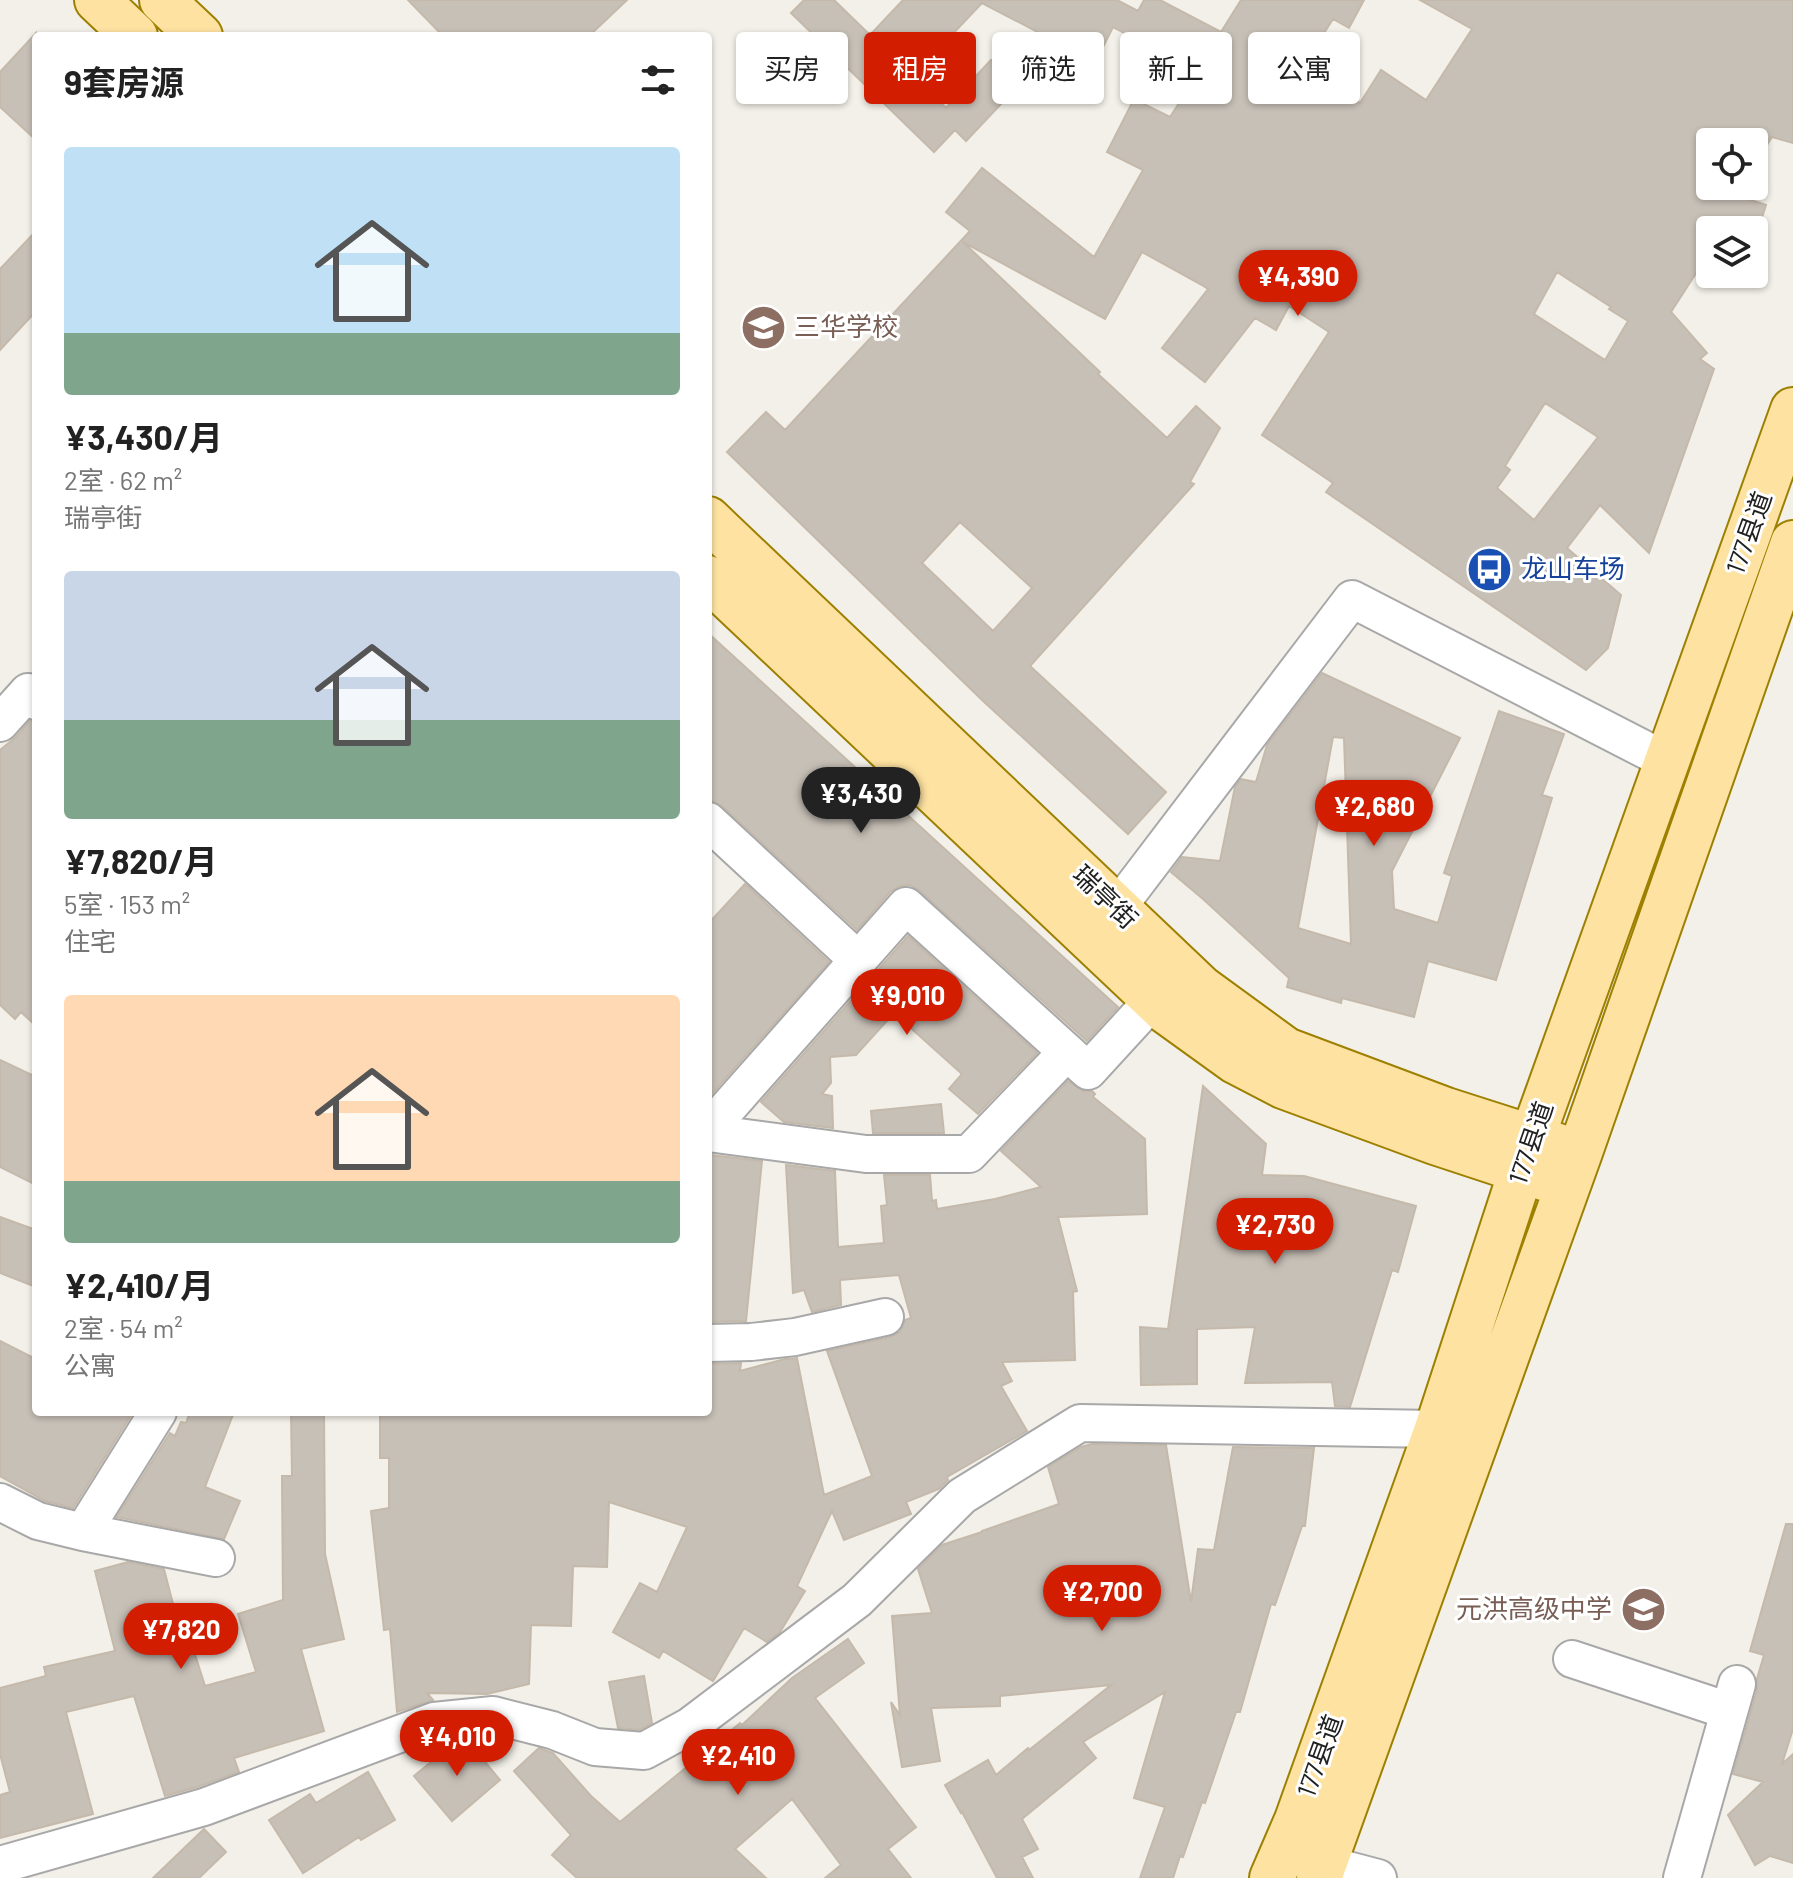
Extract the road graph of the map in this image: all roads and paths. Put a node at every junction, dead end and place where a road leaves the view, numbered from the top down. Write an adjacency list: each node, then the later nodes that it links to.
1 (97, 0): 3 (main road)
2 (162, 0): 4 (main road)
3 (131, 32)
4 (196, 32)
5 (1793, 410): 11 (main road, 177县道)
6 (712, 523): 13 (main road, 瑞亭街)
7 (1793, 543): 20 (main road, 177县道)
8 (712, 588): 15 (main road, 瑞亭街)
9 (32, 693): 10 (street)
10 (0, 723)
11 (1667, 761): 13 (street); 19 (main road, 177县道)
12 (712, 825): 14 (street)
13 (1117, 908): 19 (main road, 瑞亭街)
14 (858, 960): 16 (street); 17 (street)
15 (1154, 999): 16 (street); 19 (main road, 瑞亭街)
16 (1067, 1052): 18 (street)
17 (712, 1127)
18 (712, 1133)
19 (1527, 1154): 20 (main road, 瑞亭街); 24 (main road, 177县道)
20 (1574, 1168): 30 (main road, 177县道)
21 (885, 1317): 22 (street)
22 (712, 1343)
23 (156, 1416): 26 (street)
24 (1437, 1429): 29 (street); 31 (main road, 177县道)
25 (0, 1502): 26 (street)
26 (83, 1532): 27 (street)
27 (216, 1558)
28 (1572, 1659): 33 (street)
29 (0, 1865)
30 (1322, 1871): 32 (street)
31 (1272, 1878)
32 (1378, 1878)
33 (1682, 1878)

